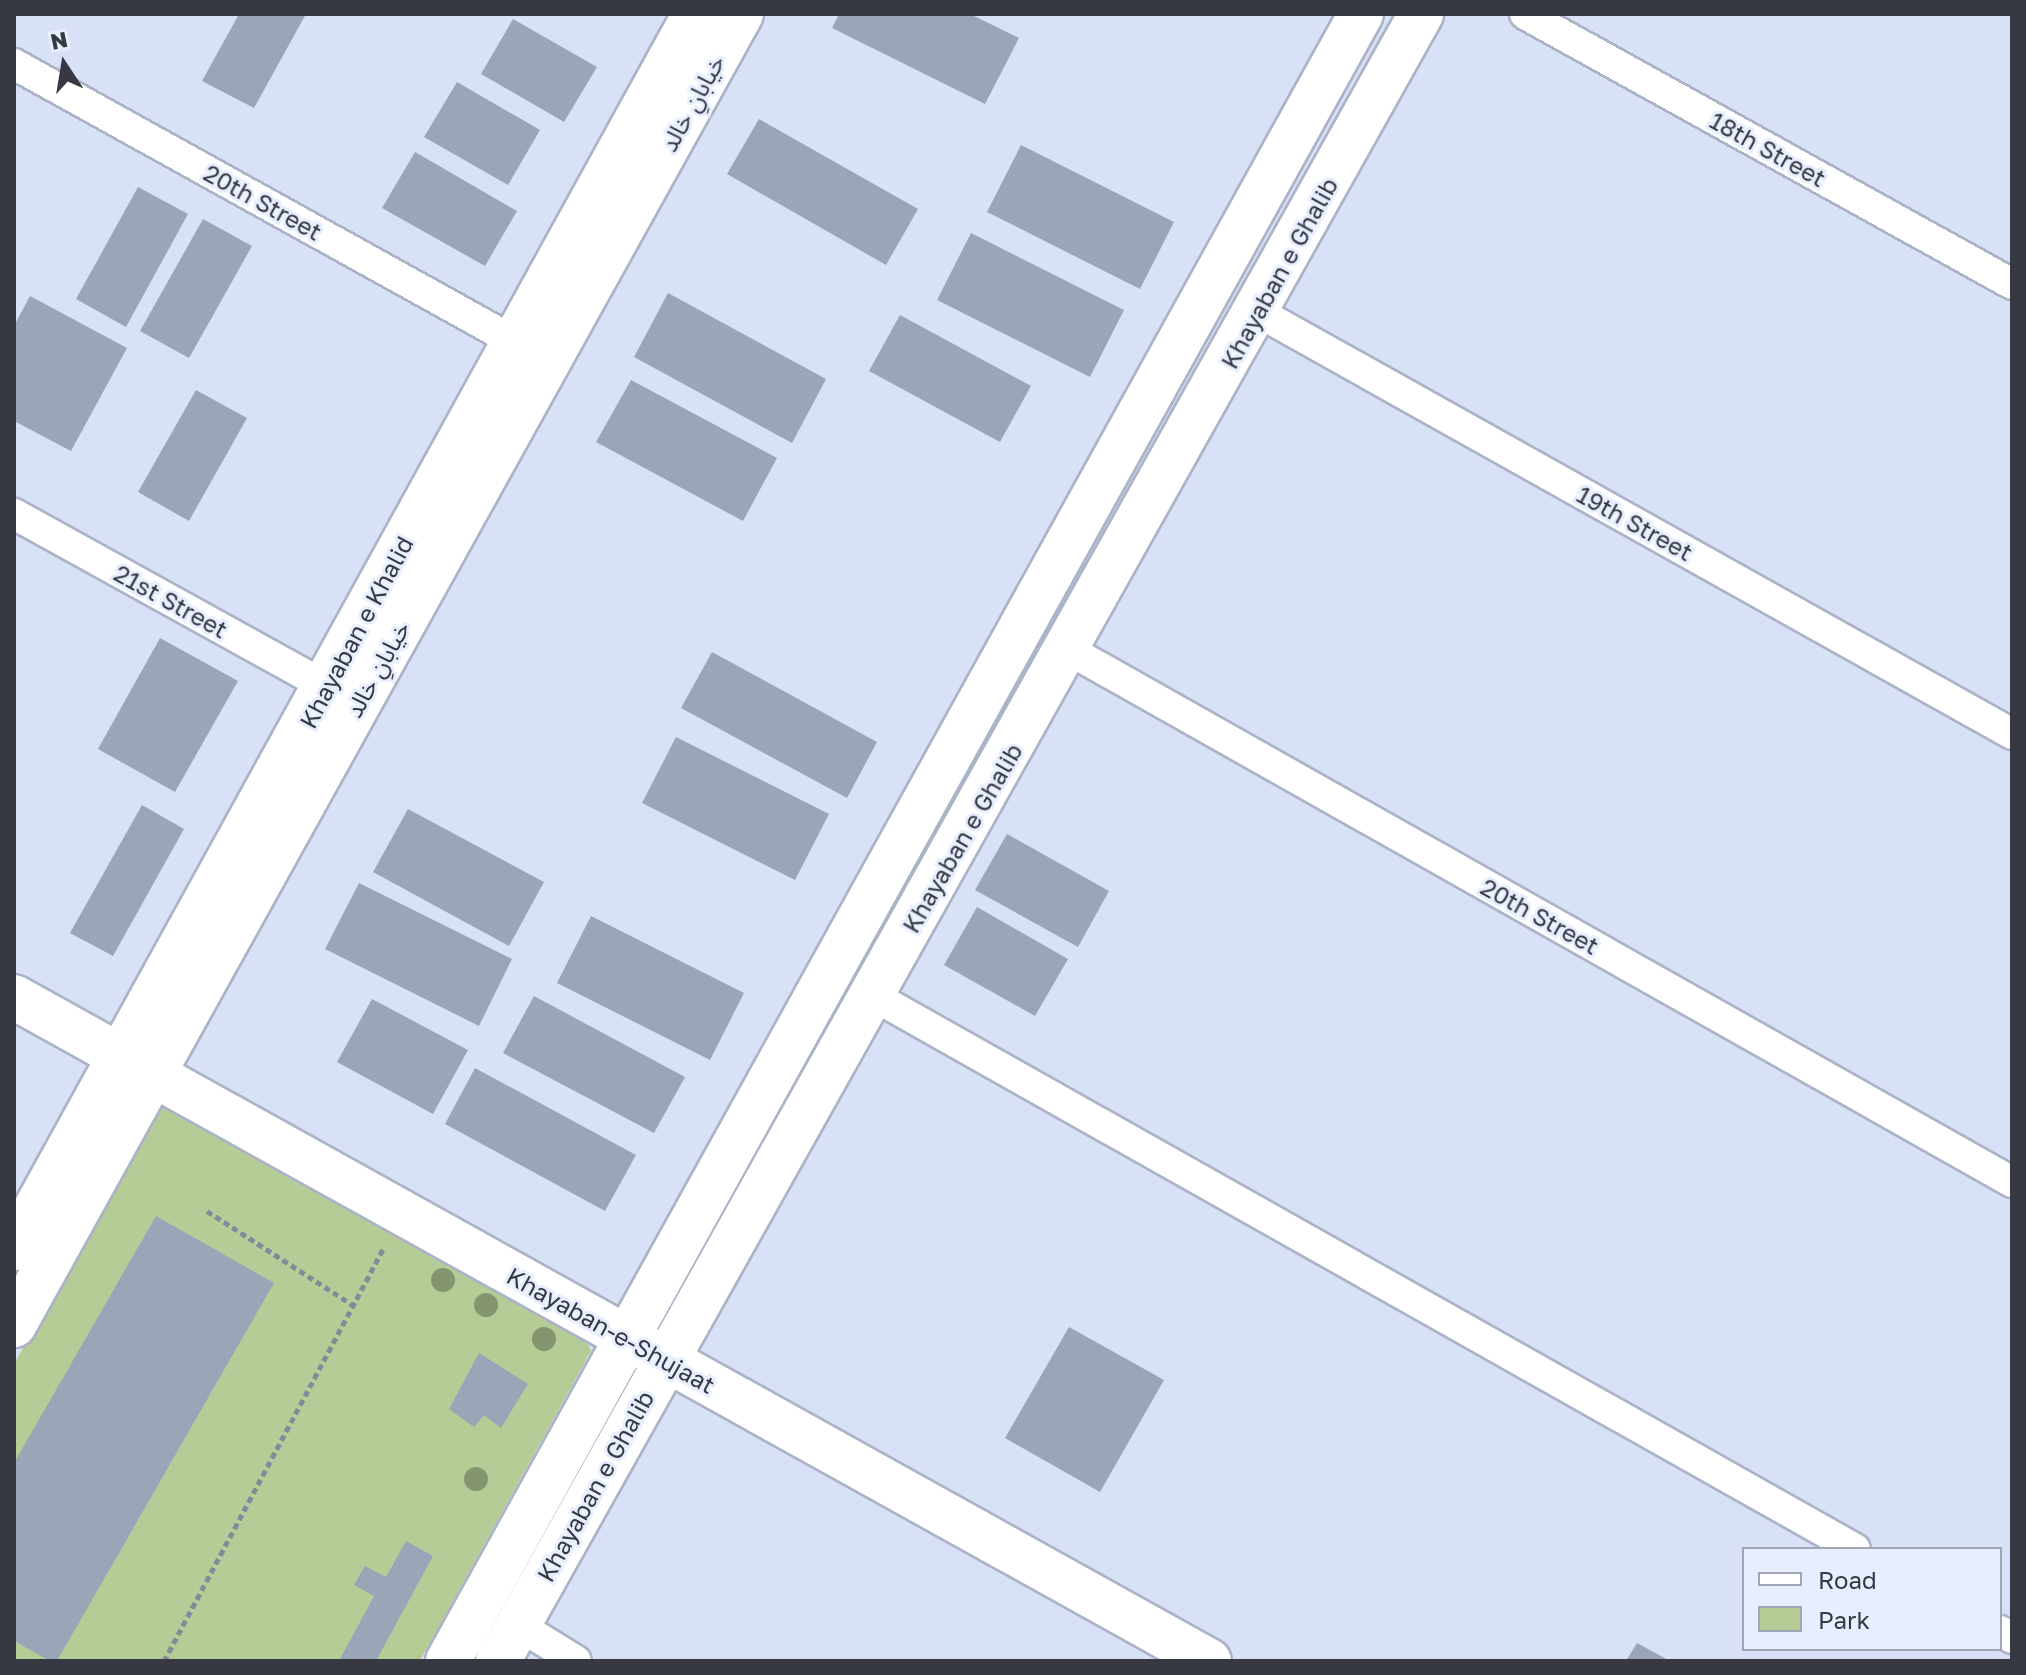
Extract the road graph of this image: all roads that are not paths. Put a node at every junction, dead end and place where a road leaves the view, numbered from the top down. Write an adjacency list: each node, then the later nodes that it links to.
1 (695, 14): 10 (street, Khayaban e Khalid)
2 (741, 14): 17 (street, خیابانِ خالد)
3 (1421, 14): 7 (street, Khayaban e Ghalib)
4 (1525, 14): 8 (street, 18th Street)
5 (1354, 28): 7 (street); 21 (street, Khayaban e Ghalib)
6 (14, 64): 10 (street, 20th Street)
7 (1393, 66): 9 (street, Khayaban e Ghalib)
8 (2012, 284)
9 (1258, 312): 12 (street, Khayaban e Ghalib); 14 (street, 19th Street)
10 (512, 340): 13 (street, Khayaban e Khalid)
11 (14, 514): 13 (street, 21st Street)
12 (1069, 650): 15 (street, Khayaban e Ghalib); 18 (street, 20th Street)
13 (327, 687): 17 (street, Khayaban e Khalid)
14 (2012, 734)
15 (872, 995): 22 (street, Khayaban e Ghalib); 23 (street)
16 (14, 997): 17 (street, Khayaban-e-Shujaat)
17 (136, 1065): 19 (street, Khayaban e Khalid); 20 (street, خیابانِ خالد); 21 (street, Khayaban-e-Shujaat)
18 (2012, 1182)
19 (14, 1248)
20 (14, 1325)
21 (624, 1337): 22 (street, Khayaban-e-Shujaat); 25 (street, Khayaban e Ghalib)
22 (665, 1360): 24 (street, Khayaban e Ghalib); 27 (street, Khayaban-e-Shujaat)
23 (1851, 1547)
24 (508, 1643): 26 (street)
25 (448, 1661)
26 (576, 1661)
27 (1209, 1661)

